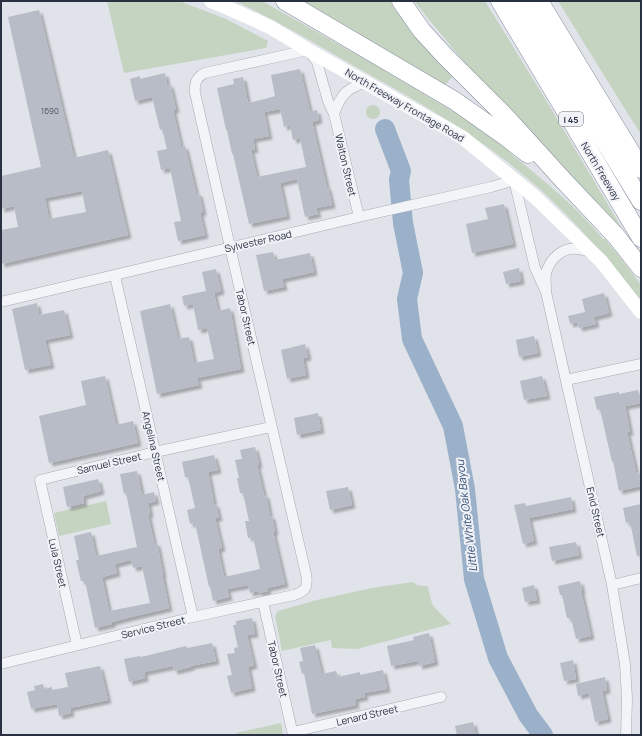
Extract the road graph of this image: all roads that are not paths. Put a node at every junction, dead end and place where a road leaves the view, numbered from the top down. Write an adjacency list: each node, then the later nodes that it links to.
1 (211, 1): 7 (main road, North Freeway Frontage Road)
2 (285, 1): 12 (highway)
3 (401, 1): 12 (highway)
4 (500, 1): 15 (highway, North Freeway / I 45)
5 (519, 1): 13 (highway, North Freeway)
6 (539, 1): 10 (highway)
7 (308, 50): 8 (main road, North Freeway Frontage Road); 9 (street, Walton Street); 16 (street, Tabor Street)
8 (366, 82): 9 (street); 11 (main road, North Freeway Frontage Road)
9 (334, 114): 14 (street, Walton Street)
10 (641, 169)
11 (514, 180): 14 (street, Sylvester Road); 17 (main road, North Freeway Frontage Road); 20 (street, Enid Street)
12 (564, 181): 18 (highway)
13 (641, 201)
14 (358, 217): 16 (street, Sylvester Road)
15 (641, 238)
16 (230, 248): 19 (street, Sylvester Road); 25 (street, Tabor Street)
17 (592, 252): 20 (street, Enid Street); 22 (main road, North Freeway Frontage Road)
18 (641, 268)
19 (115, 276): 21 (street, Sylvester Road); 26 (street, Angelina Street)
20 (546, 292): 24 (street, Enid Street)
21 (1, 302)
22 (641, 312)
23 (641, 364): 24 (street)
24 (566, 380): 29 (street, Enid Street)
25 (271, 427): 26 (street, Samuel Street); 30 (street, Tabor Street)
26 (155, 452): 27 (street, Samuel Street); 32 (street, Angelina Street)
27 (40, 480): 33 (street, Lula Street)
28 (641, 578): 29 (street)
29 (612, 585): 37 (street, Enid Street)
30 (305, 589): 31 (street, Service Street)
31 (263, 602): 32 (street, Service Street); 36 (street, Tabor Street)
32 (193, 617): 33 (street, Service Street)
33 (77, 646): 34 (street, Service Street)
34 (1, 664)
35 (441, 697): 36 (street, Lenard Street)
36 (293, 733)
37 (626, 735)

